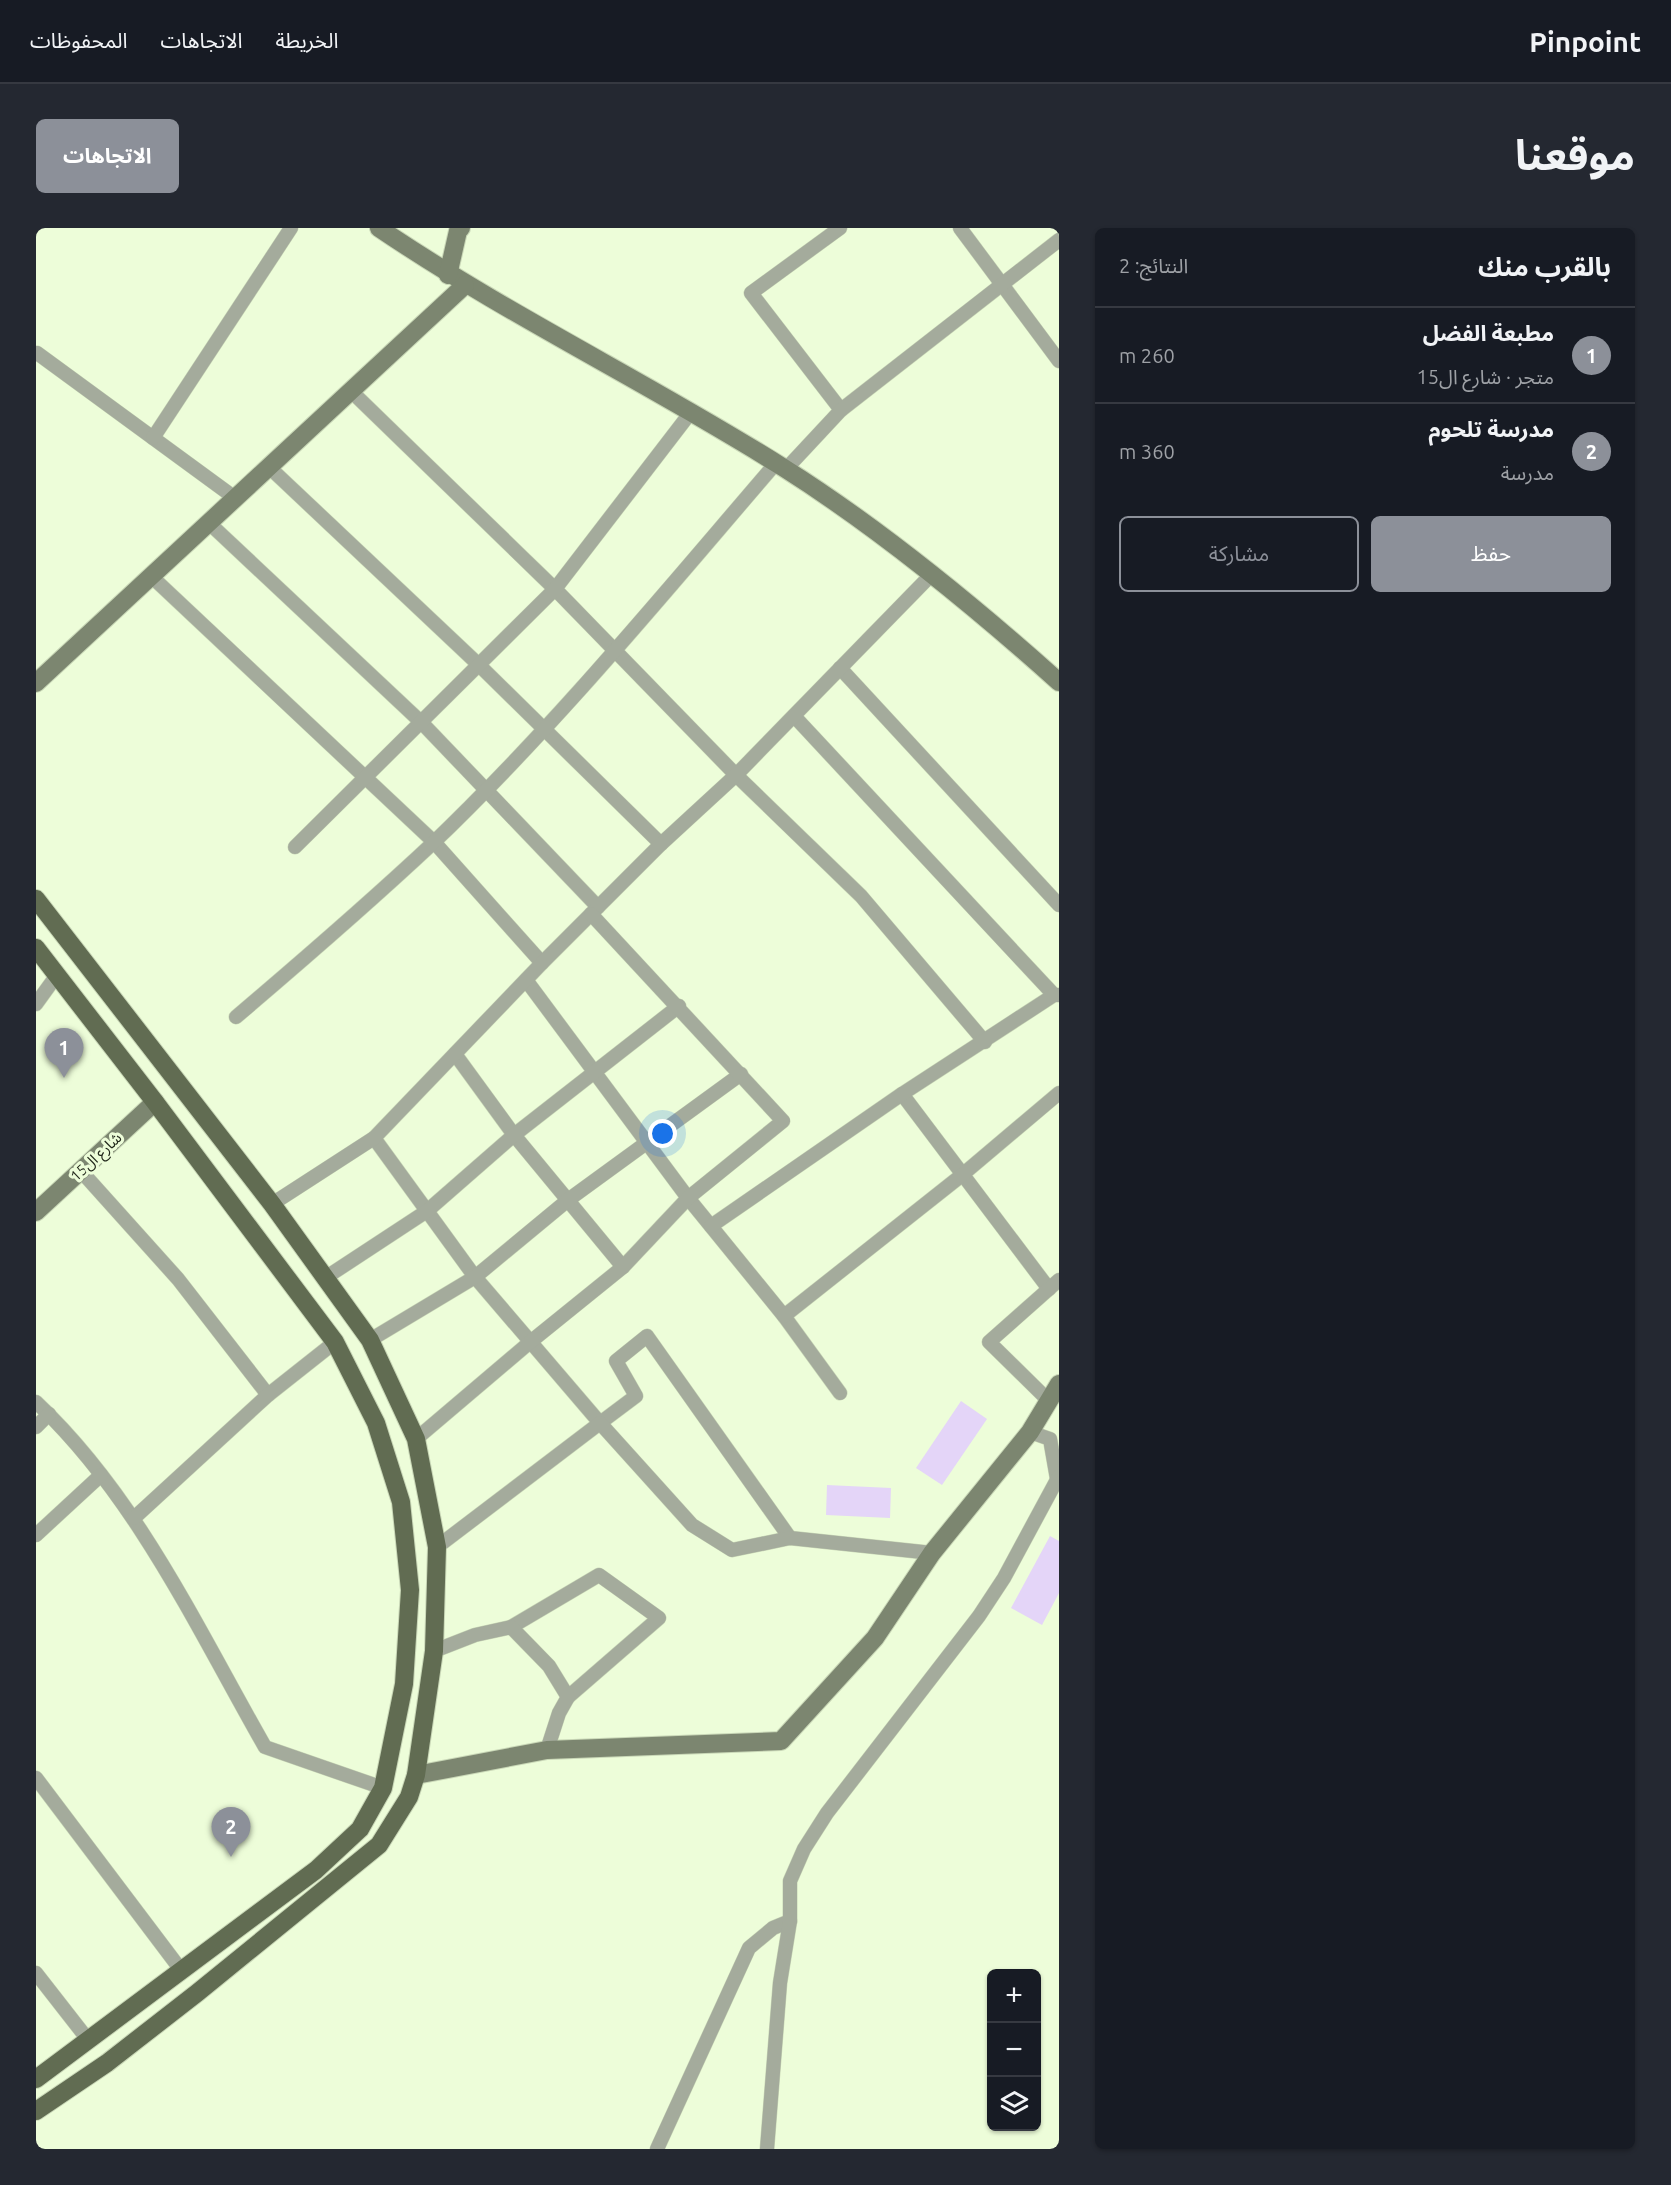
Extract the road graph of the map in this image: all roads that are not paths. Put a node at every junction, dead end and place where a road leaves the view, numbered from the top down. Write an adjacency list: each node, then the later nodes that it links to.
1 (291, 228): 15 (street)
2 (379, 228): 7 (street)
3 (461, 228): 7 (street)
4 (840, 228): 13 (street)
5 (960, 228): 8 (street)
6 (1059, 240): 8 (street)
7 (447, 275): 9 (street)
8 (1001, 283): 11 (street); 13 (street)
9 (465, 285): 12 (street); 14 (street)
10 (37, 353): 15 (street)
11 (1059, 361)
12 (351, 391): 17 (street); 22 (street)
13 (841, 410): 16 (street)
14 (691, 412): 16 (street); 22 (street)
15 (153, 438): 18 (street)
16 (781, 466): 20 (street); 23 (street)
17 (269, 467): 18 (street); 24 (street)
18 (235, 498): 19 (street)
19 (209, 523): 21 (street); 29 (street)
20 (933, 574): 25 (street); 26 (street)
21 (152, 576): 27 (street); 32 (street)
22 (555, 589): 23 (street); 24 (street)
23 (614, 651): 30 (street); 31 (street)
24 (480, 666): 29 (street); 30 (street)
25 (840, 668): 28 (street); 38 (street)
26 (1059, 682)
27 (36, 683)
28 (794, 716): 31 (street); 44 (street)
29 (422, 723): 32 (street); 33 (street)
30 (544, 728): 33 (street); 35 (street)
31 (736, 775): 35 (street); 48 (street)
32 (368, 778): 34 (street); 36 (street)
33 (485, 789): 34 (street); 39 (street)
34 (434, 842): 41 (street); 47 (street)
35 (660, 844): 39 (street)
36 (295, 847)
37 (36, 899): 62 (main road)
38 (1059, 905)
39 (595, 911): 41 (street); 46 (street)
40 (36, 948): 42 (main road)
41 (542, 963): 43 (street)
42 (57, 975): 45 (street); 54 (main road)
43 (526, 980): 49 (street); 50 (street)
44 (1056, 995): 48 (street)
45 (36, 1004)
46 (679, 1006): 50 (street); 51 (street)
47 (236, 1017)
48 (985, 1042): 53 (street)
49 (455, 1054): 55 (street); 56 (street)
50 (594, 1071): 55 (street); 57 (street)
51 (741, 1074): 57 (street); 60 (street)
52 (1059, 1093): 59 (street)
53 (903, 1094): 59 (street); 65 (street)
54 (155, 1101): 58 (street, شارع ال15); 72 (main road)
55 (514, 1135): 61 (street); 63 (street)
56 (374, 1138): 62 (street); 63 (street)
57 (647, 1141): 60 (street); 61 (street)
58 (81, 1171): 64 (street, شارع ال15); 76 (street)
59 (962, 1175): 69 (street); 70 (street)
60 (688, 1198): 65 (street); 66 (street)
61 (567, 1200): 66 (street); 67 (street)
62 (272, 1204): 68 (main road)
63 (427, 1210): 67 (street); 68 (street)
64 (36, 1212)
65 (711, 1226): 70 (street)
66 (623, 1268): 73 (street)
67 (475, 1277): 71 (street); 73 (street)
68 (325, 1278): 71 (main road)
69 (1054, 1284): 77 (street)
70 (784, 1316): 75 (street)
71 (370, 1340): 83 (main road)
72 (334, 1342): 76 (street); 97 (main road)
73 (529, 1343): 80 (street); 83 (street)
74 (1059, 1384): 77 (street)
75 (840, 1393)
76 (268, 1395): 86 (street)
77 (1049, 1401): 82 (street)
78 (36, 1402): 79 (street)
79 (49, 1414): 81 (street); 84 (street)
80 (600, 1423): 88 (street); 88 (street); 89 (street)
81 (36, 1427)
82 (1030, 1432): 85 (street); 90 (street)
83 (416, 1439): 89 (main road)
84 (101, 1475): 86 (street); 87 (street)
85 (1058, 1477): 98 (street)
86 (134, 1518): 97 (street)
87 (36, 1534)
88 (790, 1538): 90 (street)
89 (437, 1547): 92 (main road)
90 (932, 1553): 94 (street)
91 (511, 1627): 92 (street); 93 (street); 93 (street)
92 (434, 1651): 95 (main road)
93 (568, 1697): 94 (street)
94 (547, 1750): 95 (street)
95 (416, 1775): 103 (main road)
96 (36, 1778): 99 (street)
97 (383, 1788): 99 (main road)
98 (790, 1921): 104 (street); 105 (street)
99 (181, 1970): 101 (main road)
100 (36, 1972): 101 (street)
101 (88, 2041): 102 (main road)
102 (36, 2079)
103 (36, 2111)
104 (657, 2149)
105 (767, 2149)

